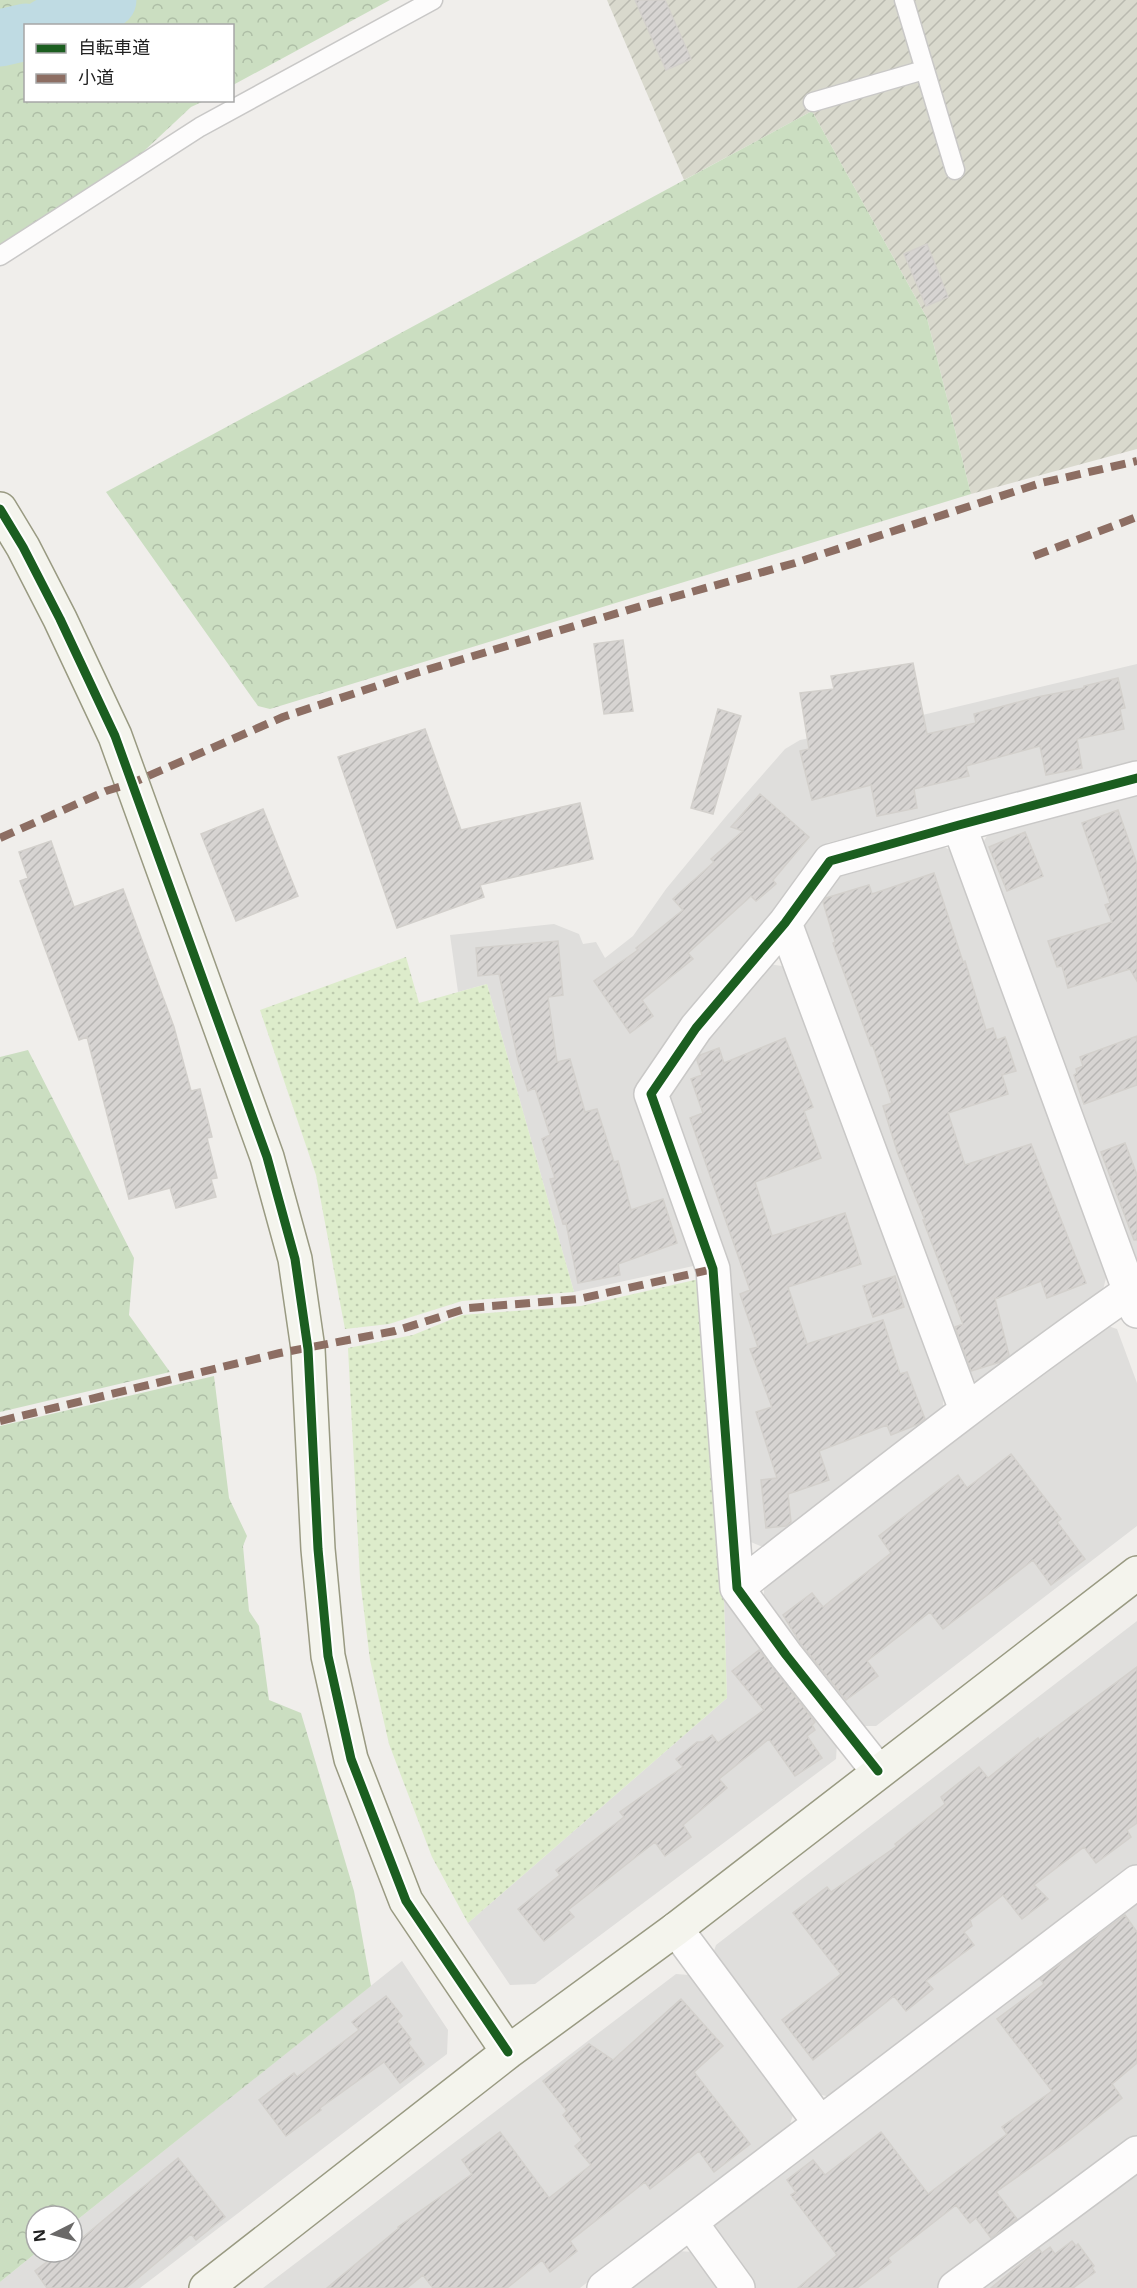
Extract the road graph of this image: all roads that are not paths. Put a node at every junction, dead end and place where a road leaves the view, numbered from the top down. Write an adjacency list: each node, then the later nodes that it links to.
1 (433, 0): 6 (lane)
2 (904, 0): 3 (lane)
3 (924, 70): 4 (lane); 5 (lane)
4 (813, 102)
5 (955, 170)
6 (0, 256)
7 (0, 509): 18 (street)
8 (1137, 778): 9 (street)
9 (959, 825): 10 (street); 11 (street)
10 (785, 923): 12 (street); 14 (street)
11 (1135, 1297): 12 (street)
12 (966, 1410): 14 (street)
13 (1137, 1573): 15 (street)
14 (737, 1588): 15 (street)
15 (878, 1771): 17 (street)
16 (1137, 1882): 19 (street)
17 (676, 1929): 18 (street); 19 (street)
18 (508, 2052): 22 (street)
19 (820, 2122): 21 (street)
20 (1137, 2153): 25 (street)
21 (691, 2223): 23 (street); 24 (street)
22 (206, 2288)
23 (604, 2288)
24 (738, 2288)
25 (955, 2288)

